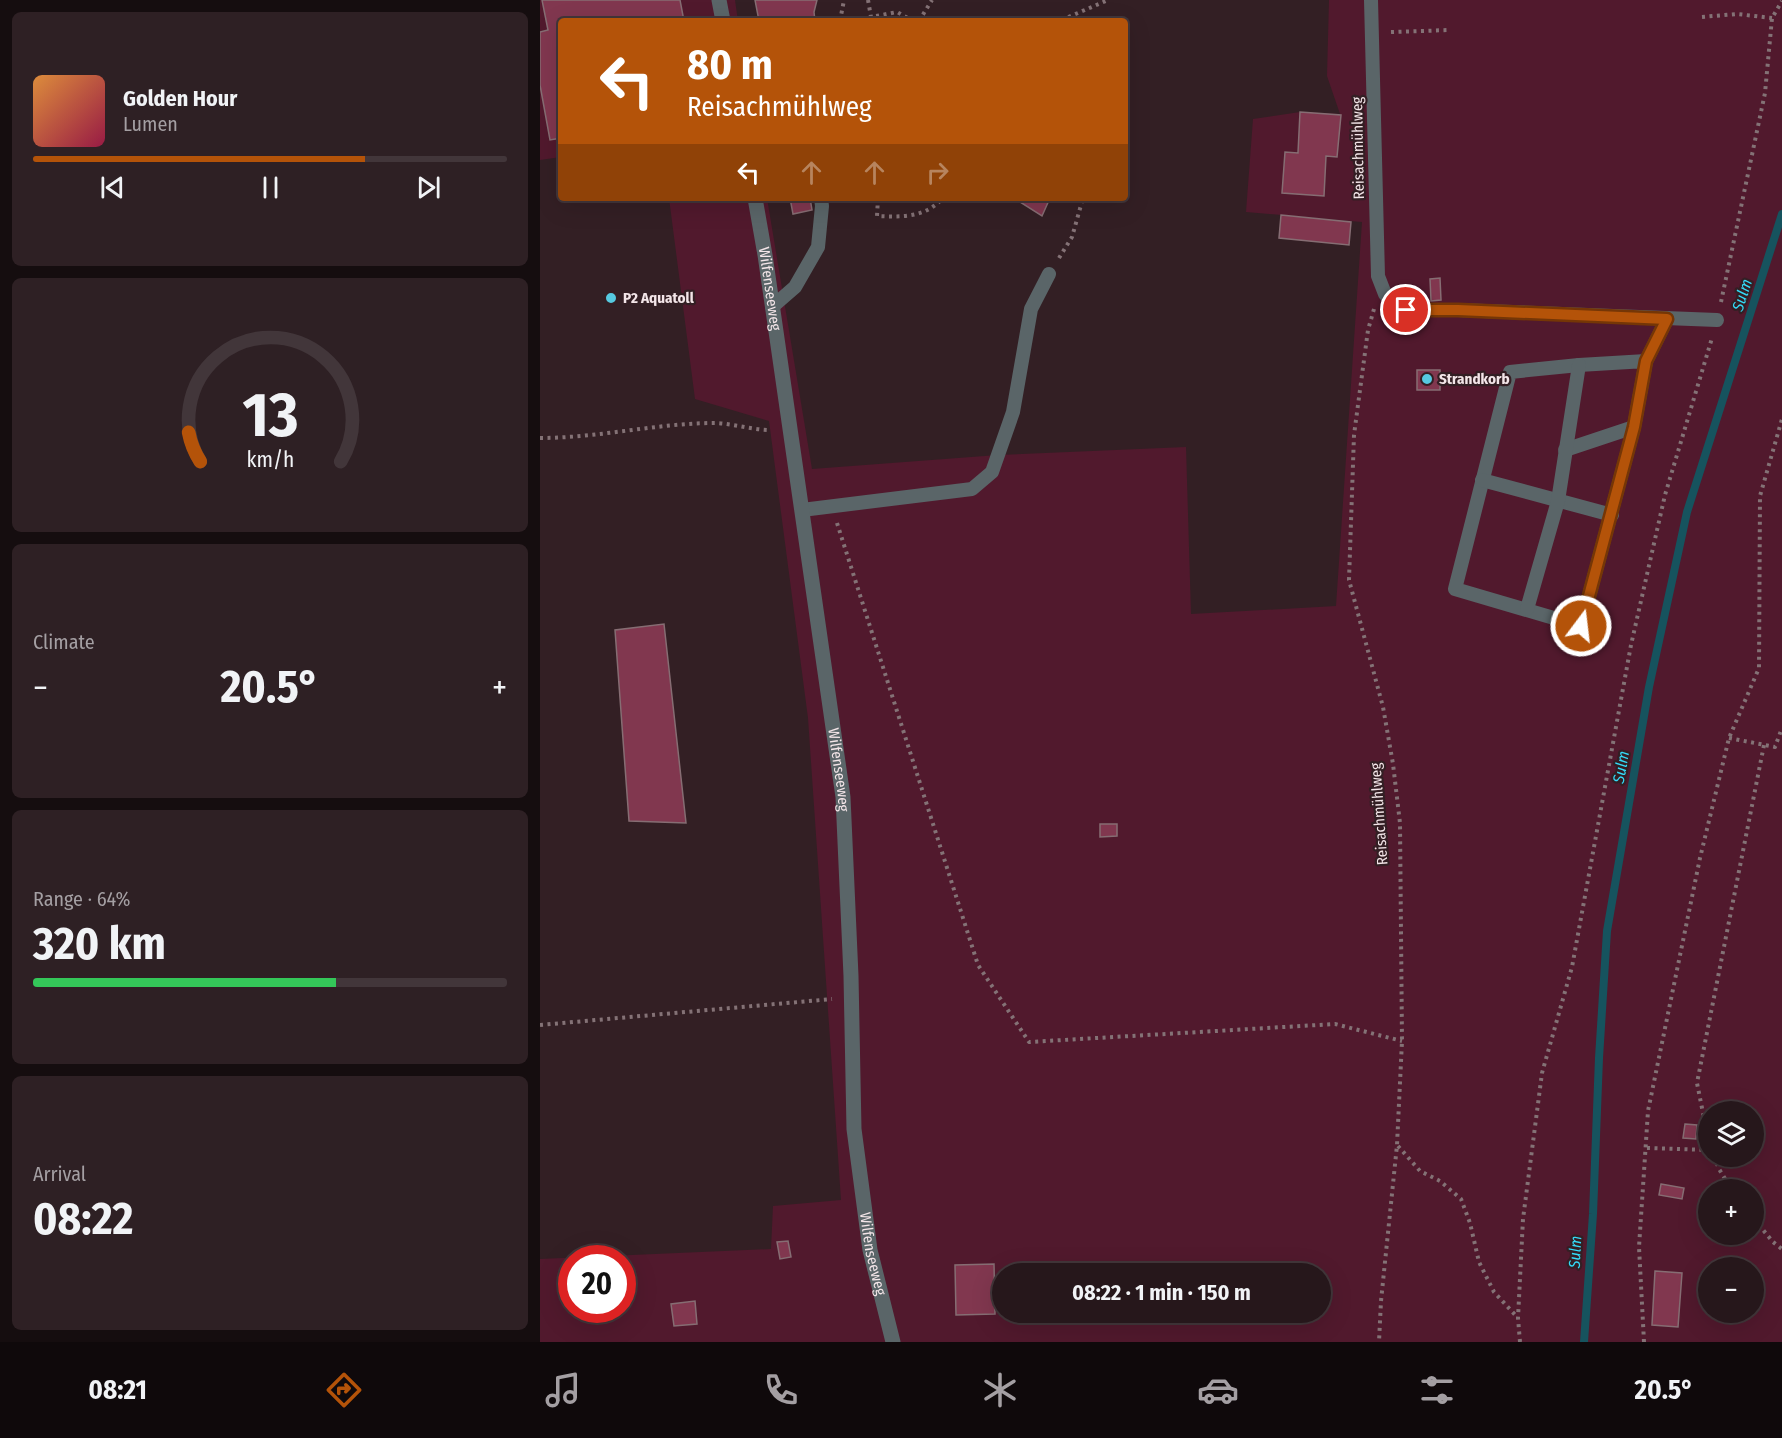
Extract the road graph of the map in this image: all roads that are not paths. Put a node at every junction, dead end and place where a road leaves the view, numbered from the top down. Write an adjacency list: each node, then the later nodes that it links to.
1 (719, 0): 3 (street)
2 (1371, 0): 8 (lane, Reisachmühlweg)
3 (722, 18)
4 (755, 201): 7 (street, Wilfenseeweg)
5 (821, 201): 7 (lane)
6 (1049, 274): 16 (lane)
7 (772, 307): 16 (street, Wilfenseeweg)
8 (1667, 319): 9 (lane); 10 (lane)
9 (1717, 320)
10 (1646, 361): 11 (lane); 12 (lane)
11 (1579, 365): 13 (lane); 14 (lane)
12 (1634, 427): 13 (lane); 17 (lane)
13 (1565, 450): 15 (lane)
14 (1482, 480): 15 (lane); 18 (lane)
15 (1558, 501): 17 (lane); 18 (lane)
16 (801, 510): 19 (street, Wilfenseeweg)
17 (1611, 515): 18 (lane)
18 (1527, 609)
19 (893, 1342)

